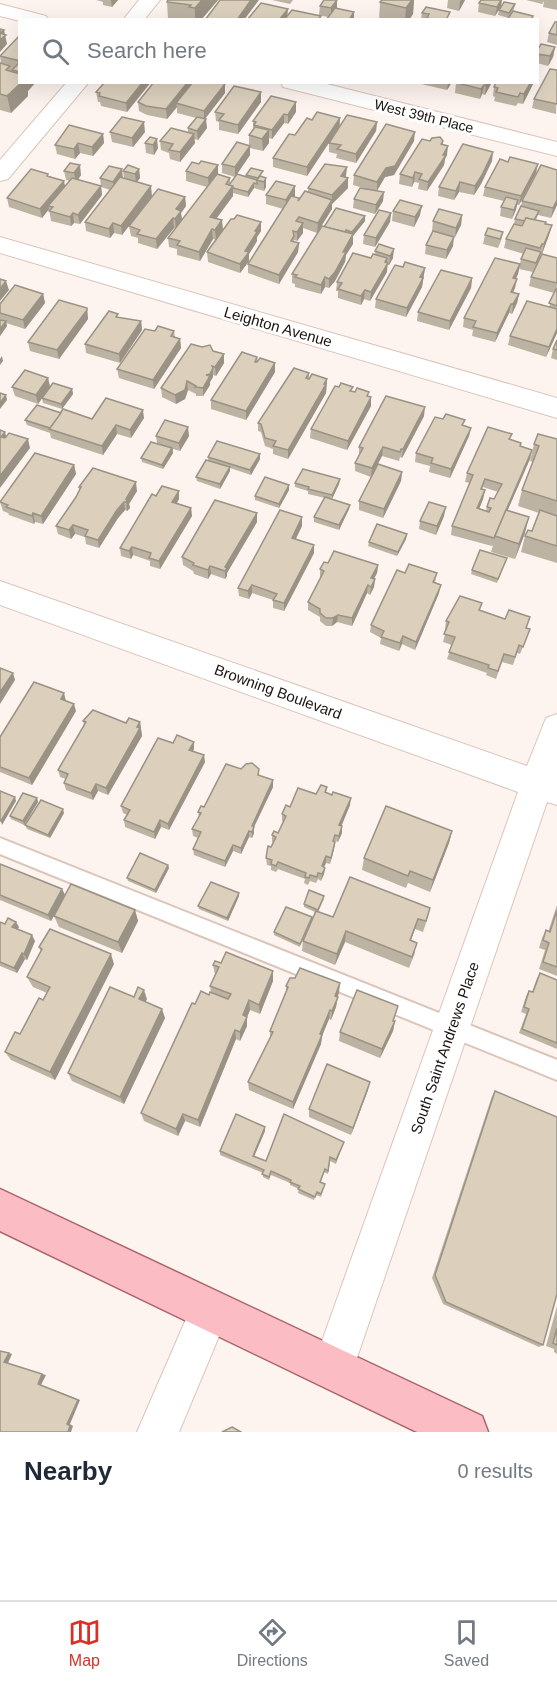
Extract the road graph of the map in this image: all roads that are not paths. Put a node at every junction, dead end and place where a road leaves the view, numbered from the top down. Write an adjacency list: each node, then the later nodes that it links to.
1 (150, 0): 4 (street)
2 (0, 10): 3 (street)
3 (31, 18)
4 (135, 18)
5 (77, 84): 8 (street)
6 (299, 84): 7 (street, West 39th Place)
7 (557, 149)
8 (0, 174)
9 (0, 245): 10 (street, Leighton Avenue)
10 (557, 408)
11 (0, 593): 13 (street, Browning Boulevard)
12 (557, 728): 13 (street, South Saint Andrews Place)
13 (547, 788): 15 (street, South Saint Andrews Place)
14 (0, 846): 15 (lane)
15 (452, 1028): 16 (lane); 19 (street, South Saint Andrews Place)
16 (557, 1070)
17 (0, 1210): 18 (main road)
18 (210, 1310): 19 (main road); 20 (street)
19 (333, 1369): 21 (main road)
20 (158, 1432)
21 (466, 1432)

